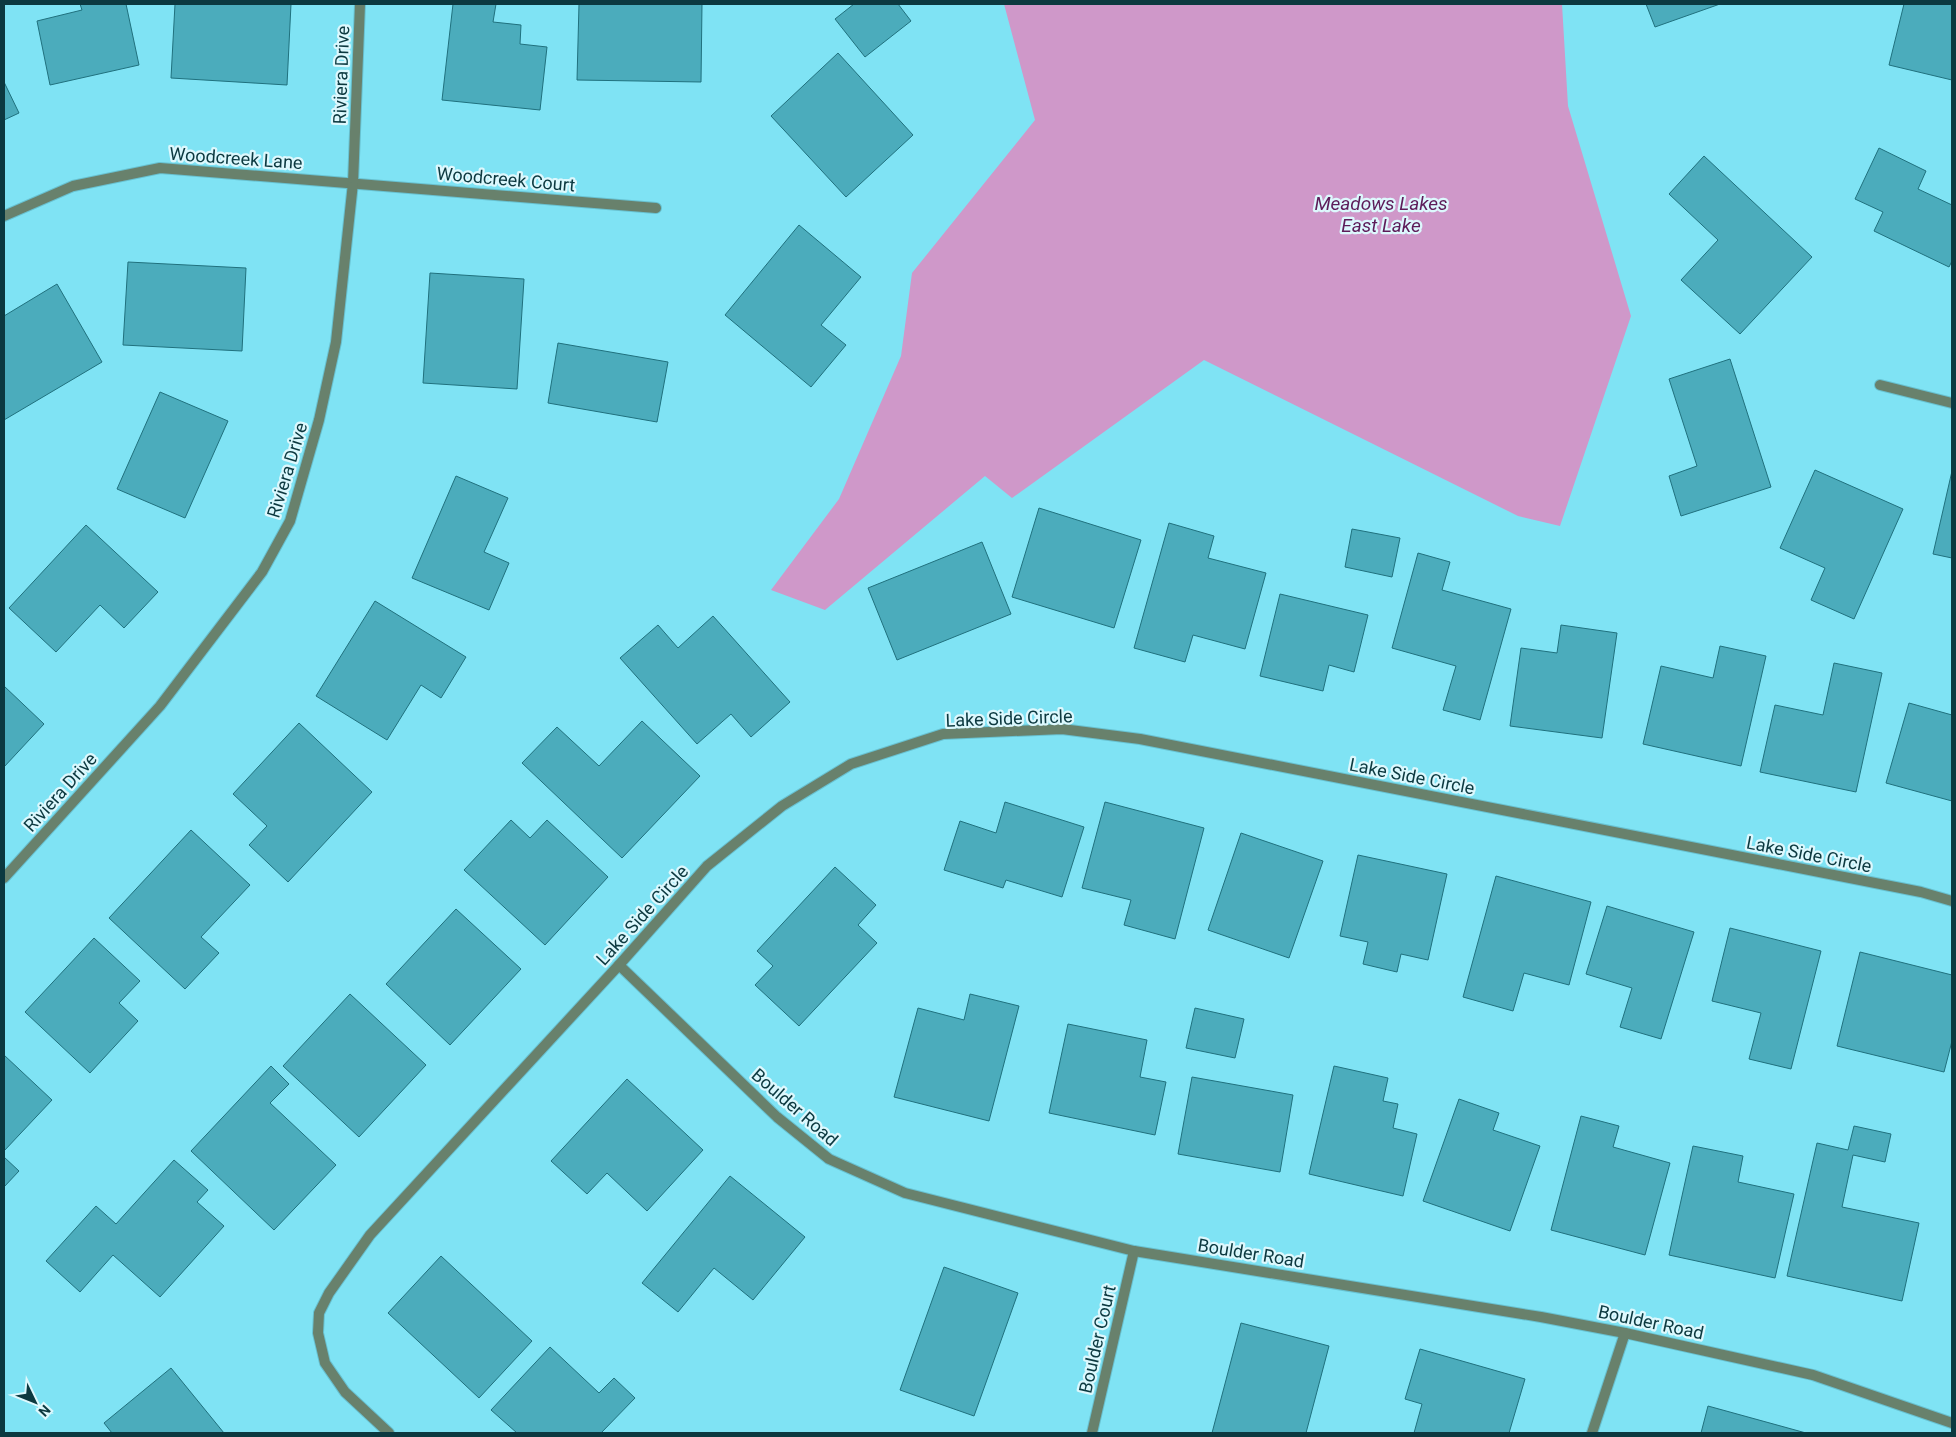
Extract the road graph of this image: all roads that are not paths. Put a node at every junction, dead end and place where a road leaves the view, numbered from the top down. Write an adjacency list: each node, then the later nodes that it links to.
1 (360, 4): 2 (street, Riviera Drive)
2 (353, 183): 3 (street, Woodcreek Court); 4 (street, Woodcreek Lane); 7 (street, Riviera Drive)
3 (656, 208)
4 (4, 216)
5 (1880, 385): 6 (street)
6 (1952, 402)
7 (4, 878)
8 (1952, 900): 9 (street, Lake Side Circle)
9 (619, 964): 10 (street, Boulder Road); 13 (street, Lake Side Circle)
10 (1134, 1251): 11 (street, Boulder Road); 14 (street, Boulder Court)
11 (1625, 1333): 12 (street, Boulder Road); 15 (street)
12 (1952, 1423)
13 (389, 1433)
14 (1092, 1433)
15 (1592, 1433)

